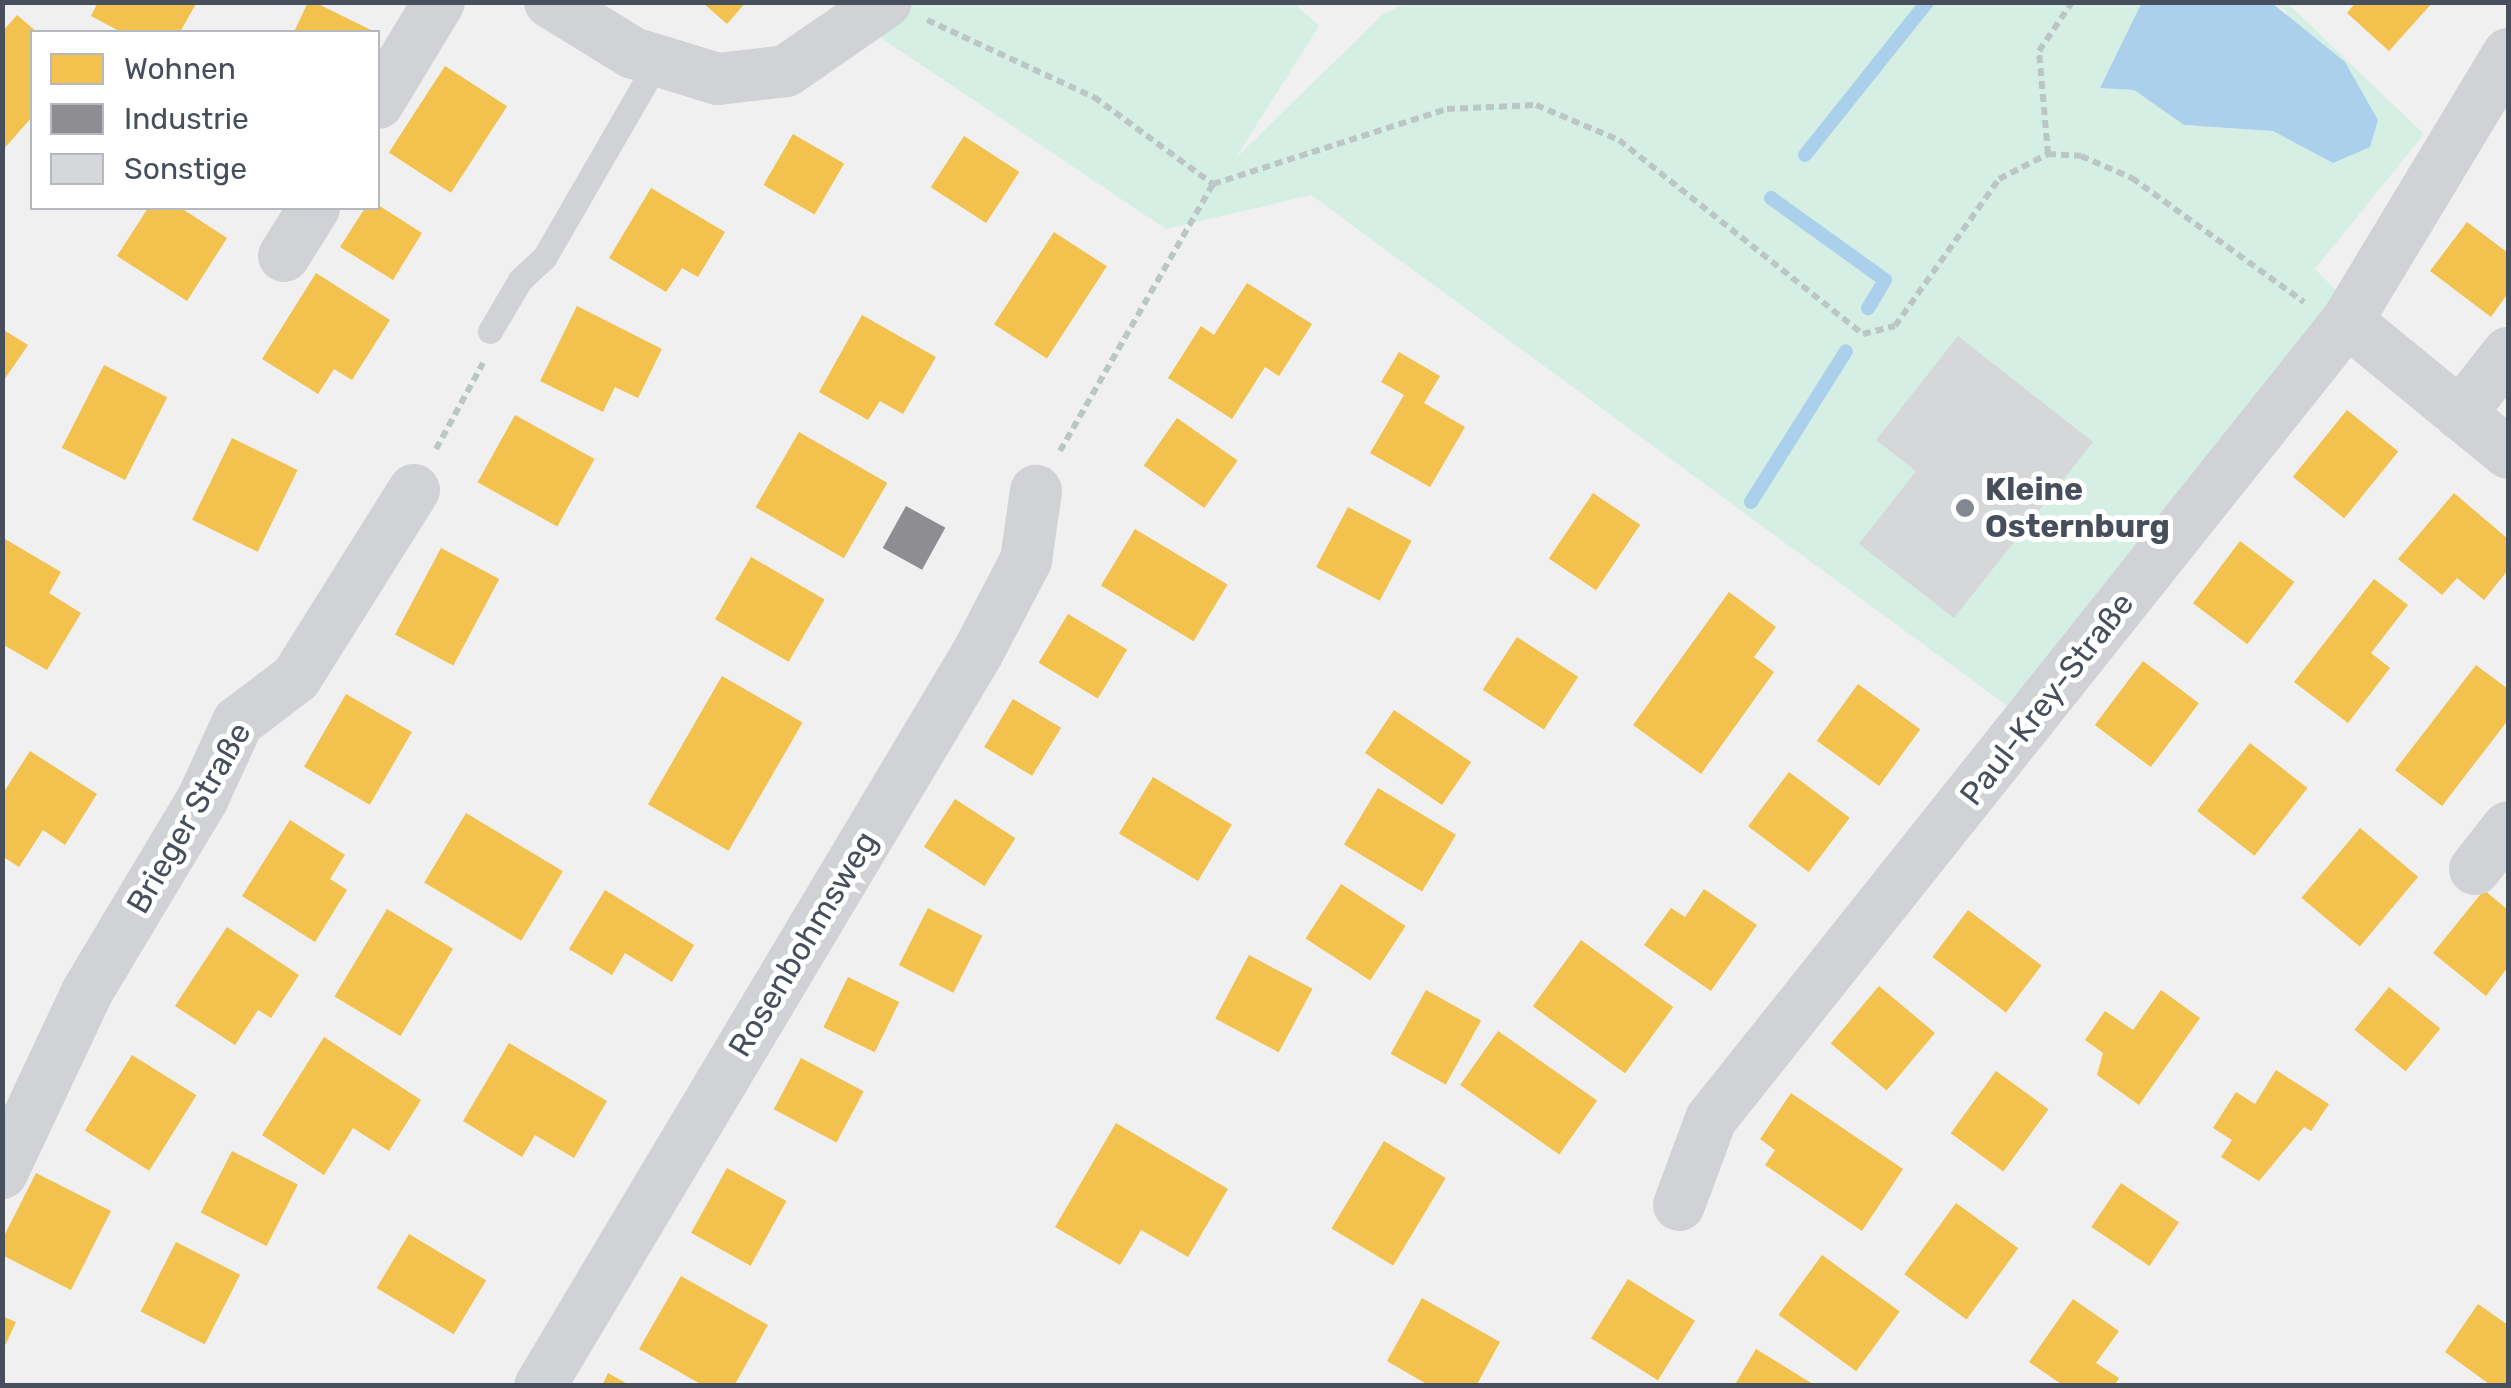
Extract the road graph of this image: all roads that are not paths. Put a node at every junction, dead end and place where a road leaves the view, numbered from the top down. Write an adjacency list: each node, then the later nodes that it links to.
1 (439, 2): 6 (street)
2 (550, 2): 5 (street)
3 (902, 9): 5 (street)
4 (2508, 54): 9 (street, Paul-Krey-Straße)
5 (657, 62): 10 (lane)
6 (380, 100)
7 (313, 210): 8 (street)
8 (284, 256)
9 (2347, 321): 12 (street); 19 (street, Paul-Krey-Straße)
10 (490, 331)
11 (2508, 353): 12 (street)
12 (2460, 414): 13 (street)
13 (2508, 453)
14 (414, 490): 18 (street, Brieger Straße)
15 (1036, 490): 20 (street, Rosenbohmsweg)
16 (2508, 828): 17 (street)
17 (2475, 869)
18 (2, 1173)
19 (1679, 1205)
20 (540, 1386)

